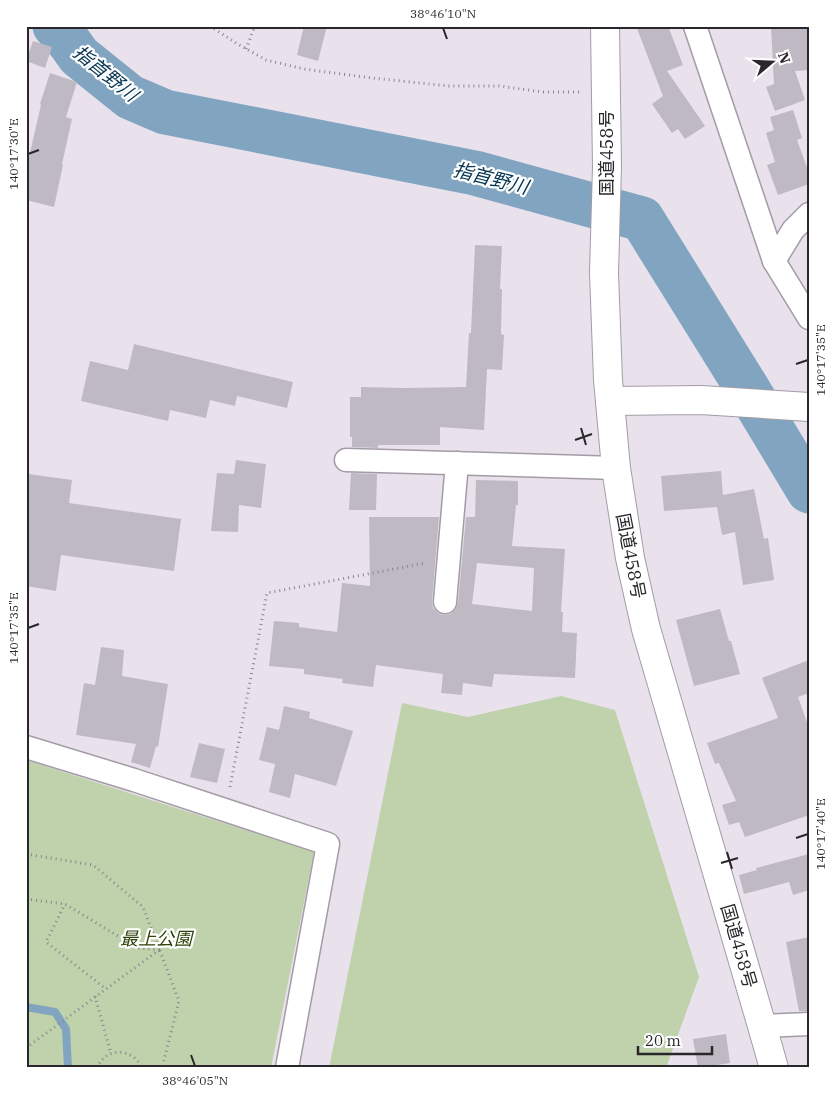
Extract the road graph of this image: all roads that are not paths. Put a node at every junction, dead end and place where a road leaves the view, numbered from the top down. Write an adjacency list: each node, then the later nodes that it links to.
1 (605, 26): 6 (main road, 国道458号)
2 (695, 26): 4 (street)
3 (809, 214): 4 (street)
4 (774, 261): 5 (street)
5 (809, 318)
6 (610, 401): 7 (main road); 10 (main road, 国道458号)
7 (809, 407)
8 (346, 460): 9 (street)
9 (457, 463): 10 (street); 11 (street)
10 (616, 468): 14 (main road, 国道458号)
11 (445, 602)
12 (26, 747): 15 (street)
13 (809, 1024): 14 (street)
14 (762, 1026): 16 (main road, 国道458号)
15 (287, 1068)
16 (774, 1068)

